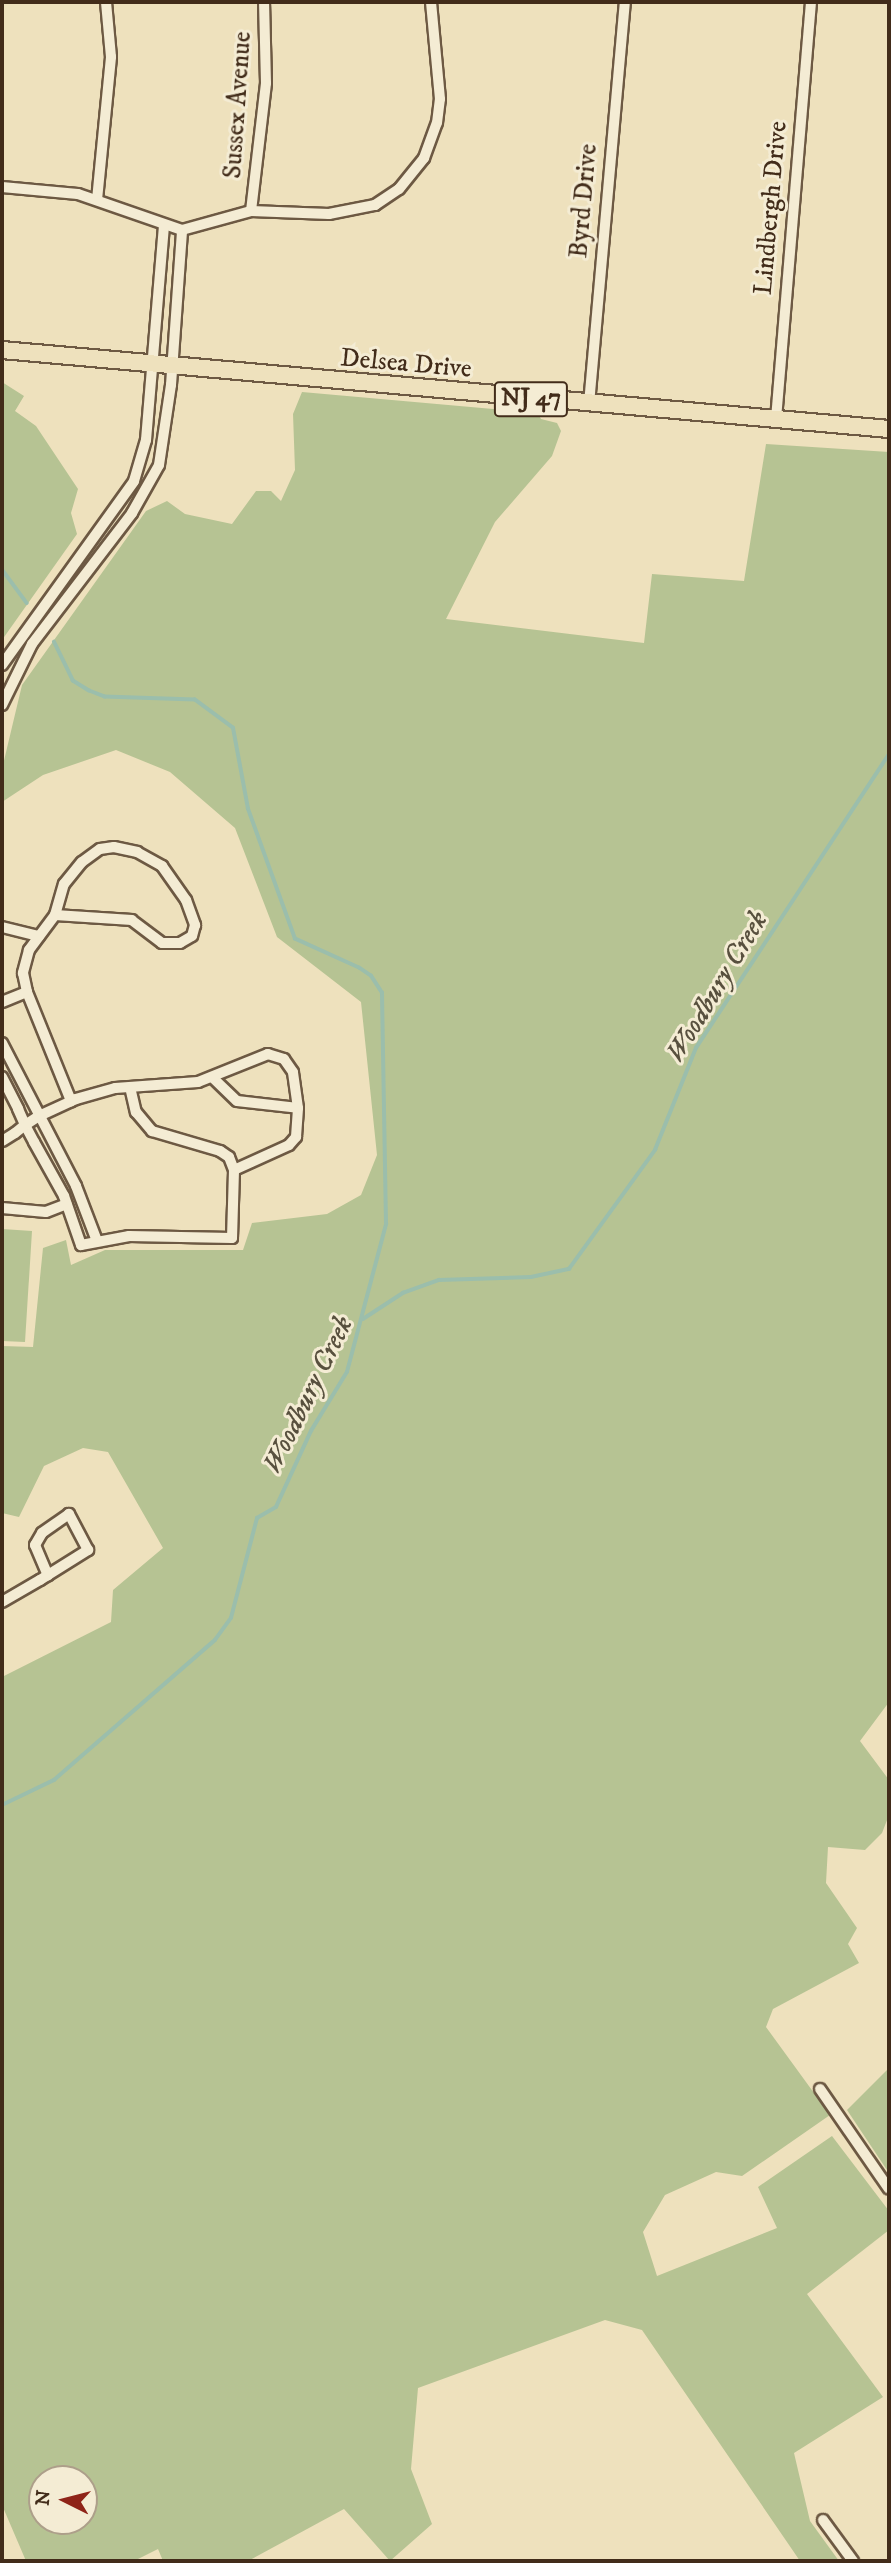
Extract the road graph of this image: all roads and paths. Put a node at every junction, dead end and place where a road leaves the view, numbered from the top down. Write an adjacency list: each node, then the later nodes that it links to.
1 (106, 2): 7 (street)
2 (264, 2): 8 (street, Sussex Avenue)
3 (431, 2): 8 (street)
4 (625, 2): 14 (street, Byrd Drive)
5 (811, 2): 15 (street, Lindbergh Drive)
6 (2, 187): 7 (street)
7 (97, 200): 9 (street)
8 (251, 211): 10 (street)
9 (164, 227): 10 (street); 12 (street)
10 (182, 230): 13 (street)
11 (2, 351): 12 (main road, Delsea Drive / NJ 47)
12 (151, 365): 13 (main road, Delsea Drive / NJ 47); 17 (street)
13 (173, 367): 14 (main road, Delsea Drive / NJ 47); 18 (street)
14 (589, 404): 15 (main road, Delsea Drive / NJ 47)
15 (776, 419): 16 (main road, Delsea Drive / NJ 47)
16 (889, 429)
17 (2, 665)
18 (2, 705)
19 (55, 915): 19 (street); 21 (street)
20 (2, 927): 21 (street)
21 (39, 936): 22 (street)
22 (27, 992): 23 (street); 28 (street)
23 (2, 1002)
24 (2, 1043): 30 (street)
25 (2, 1077): 31 (street)
26 (212, 1078): 27 (street); 29 (street); 29 (street)
27 (130, 1087): 28 (street); 33 (street)
28 (71, 1101): 30 (street)
29 (298, 1108): 33 (street)
30 (38, 1116): 31 (street); 36 (street)
31 (25, 1125): 32 (street); 34 (street)
32 (2, 1141)
33 (234, 1170): 36 (street)
34 (67, 1204): 35 (street); 36 (street)
35 (2, 1208)
36 (97, 1241)
37 (48, 1575): 37 (street); 38 (street)
38 (2, 1602)
39 (820, 2089): 40 (street)
40 (889, 2189)
41 (823, 2520): 42 (street)
42 (852, 2561)

